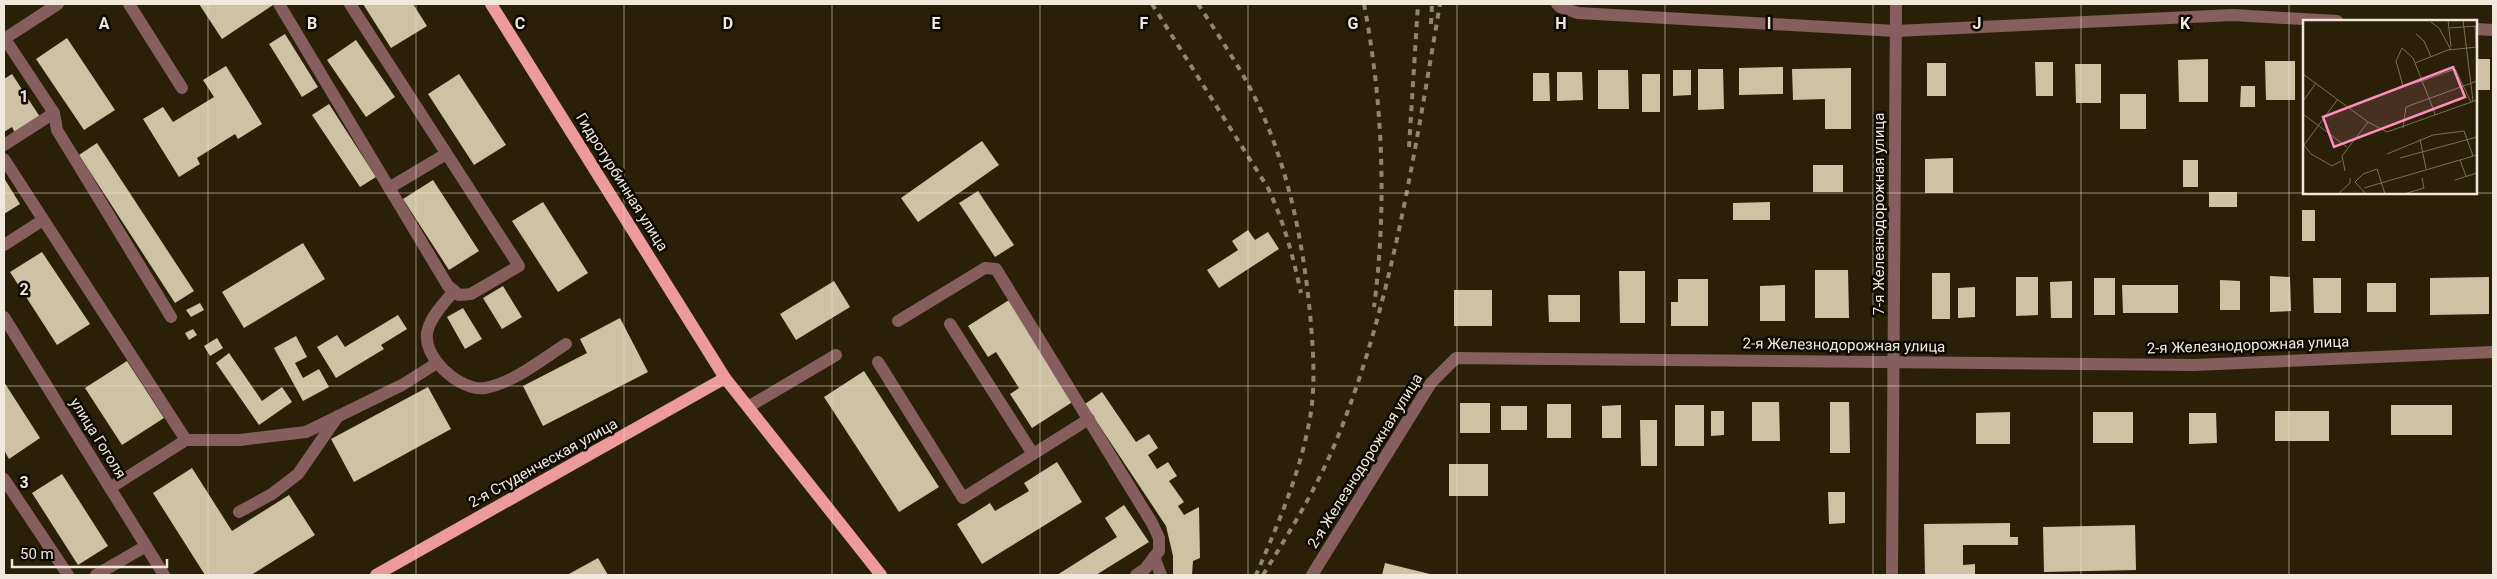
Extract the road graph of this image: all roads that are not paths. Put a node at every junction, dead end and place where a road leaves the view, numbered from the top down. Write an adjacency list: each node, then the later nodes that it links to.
1 (58, 4): 12 (street)
2 (129, 4): 13 (street)
3 (279, 4): 18 (street)
4 (350, 4): 16 (street)
5 (491, 4): 32 (main road, Гидротурбинная улица)
6 (1557, 4): 11 (street)
7 (1896, 4): 11 (street, 7-я Железнодорожная улица)
8 (2320, 20): 11 (street)
9 (2477, 29): 10 (street)
10 (2493, 30)
11 (1896, 31): 30 (street, 7-я Железнодорожная улица)
12 (4, 39): 14 (street)
13 (182, 88)
14 (54, 113): 15 (street); 23 (street)
15 (4, 145)
16 (446, 154): 18 (street); 21 (street)
17 (4, 159): 19 (street)
18 (389, 188): 21 (street)
19 (43, 220): 20 (street); 36 (street)
20 (4, 245)
21 (454, 291): 31 (street)
22 (4, 317): 39 (street, улица Гоголя)
23 (171, 317)
24 (898, 321): 35 (street)
25 (950, 324): 37 (street)
26 (566, 344): 31 (street)
27 (2493, 352): 30 (street, 2-я Железнодорожная улица)
28 (836, 355): 33 (street)
29 (878, 362): 37 (street)
30 (1894, 362): 50 (street, 2-я Железнодорожная улица); 51 (street, 7-я Железнодорожная улица)
31 (437, 363): 34 (street)
32 (725, 378): 33 (main road, Гидротурбинная улица); 46 (main road, 2-я Студенческая улица)
33 (748, 407): 47 (main road, Гидротурбинная улица)
34 (338, 416): 36 (street); 40 (street)
35 (1089, 419): 37 (street); 42 (street)
36 (186, 440): 39 (street)
37 (1033, 454)
38 (4, 479): 43 (street)
39 (110, 488): 41 (street, улица Гоголя)
40 (239, 512)
41 (146, 546): 44 (street); 45 (street, улица Гоголя)
42 (1154, 557): 48 (street); 49 (street)
43 (68, 575)
44 (96, 575)
45 (164, 575)
46 (376, 575)
47 (882, 575)
48 (1136, 575)
49 (1161, 575)
50 (1312, 575)
51 (1892, 575)

